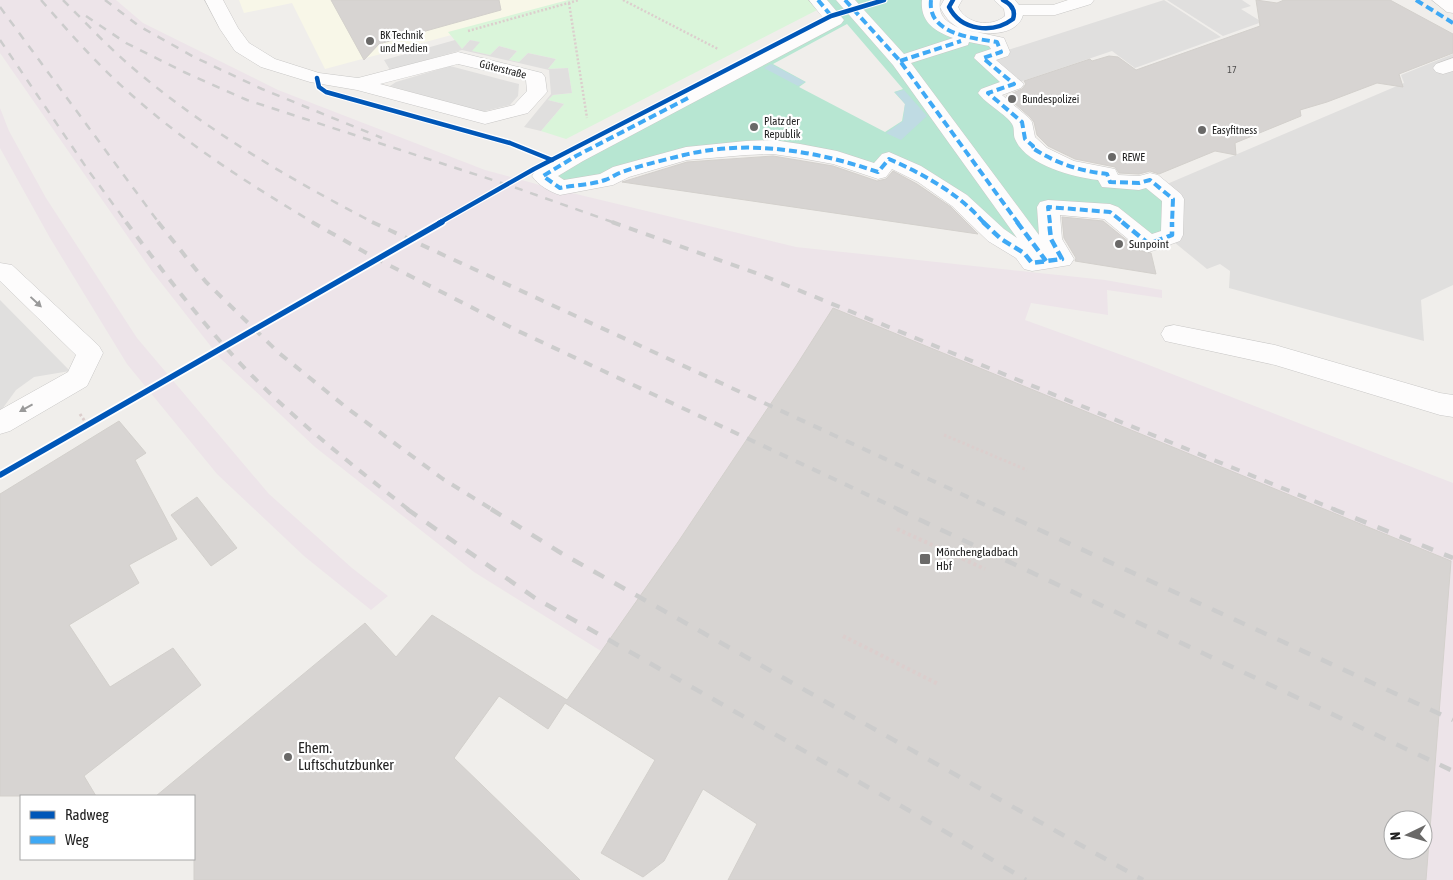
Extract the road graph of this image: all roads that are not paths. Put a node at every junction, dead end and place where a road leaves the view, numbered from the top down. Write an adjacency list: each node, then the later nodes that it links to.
1 (214, 0): 12 (street, Güterstraße)
2 (818, 0): 13 (street)
3 (845, 0): 11 (street)
4 (931, 0): 13 (street)
5 (953, 0): 8 (street)
6 (1085, 0): 8 (street)
7 (1440, 0): 9 (street)
8 (1009, 5)
9 (1453, 8)
10 (961, 41): 11 (street)
11 (900, 61): 13 (street)
12 (358, 84): 12 (street, Güterstraße)
13 (1046, 261)
14 (0, 271): 17 (street, one-way to 17)
15 (1174, 334): 16 (street)
16 (1453, 406)
17 (0, 423)

